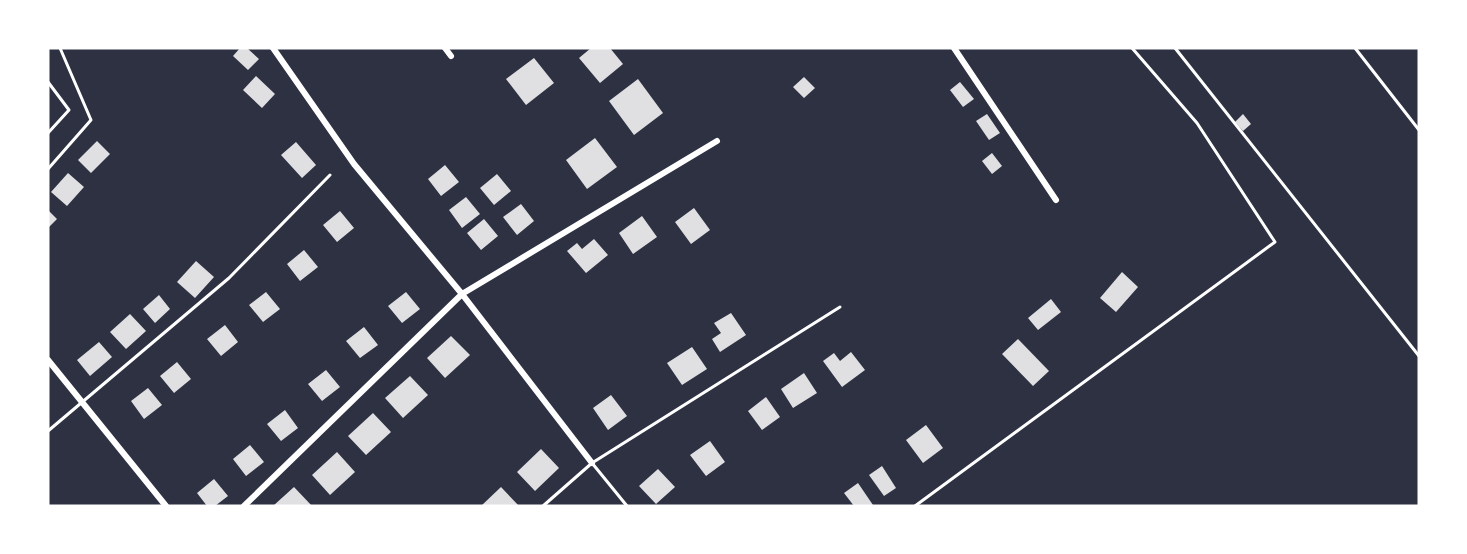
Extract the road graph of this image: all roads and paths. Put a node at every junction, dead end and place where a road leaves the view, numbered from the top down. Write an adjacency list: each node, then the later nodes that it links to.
1 (60, 48): 13 (lane)
2 (273, 48): 16 (street)
3 (445, 48): 8 (street)
4 (954, 48): 15 (street)
5 (1132, 48): 27 (lane)
6 (1175, 48): 18 (lane)
7 (1355, 48): 10 (lane)
8 (452, 57)
9 (48, 82): 11 (lane)
10 (1419, 130)
11 (48, 133)
12 (717, 141): 16 (street)
13 (48, 169)
14 (330, 175): 20 (lane)
15 (1056, 200)
16 (462, 294): 22 (street); 24 (street)
17 (840, 307): 22 (lane)
18 (1419, 356)
19 (48, 360): 20 (street)
20 (82, 403): 21 (lane); 23 (street)
21 (48, 430)
22 (592, 463): 25 (lane); 26 (lane)
23 (166, 506)
24 (244, 506)
25 (543, 506)
26 (627, 506)
27 (915, 506)

